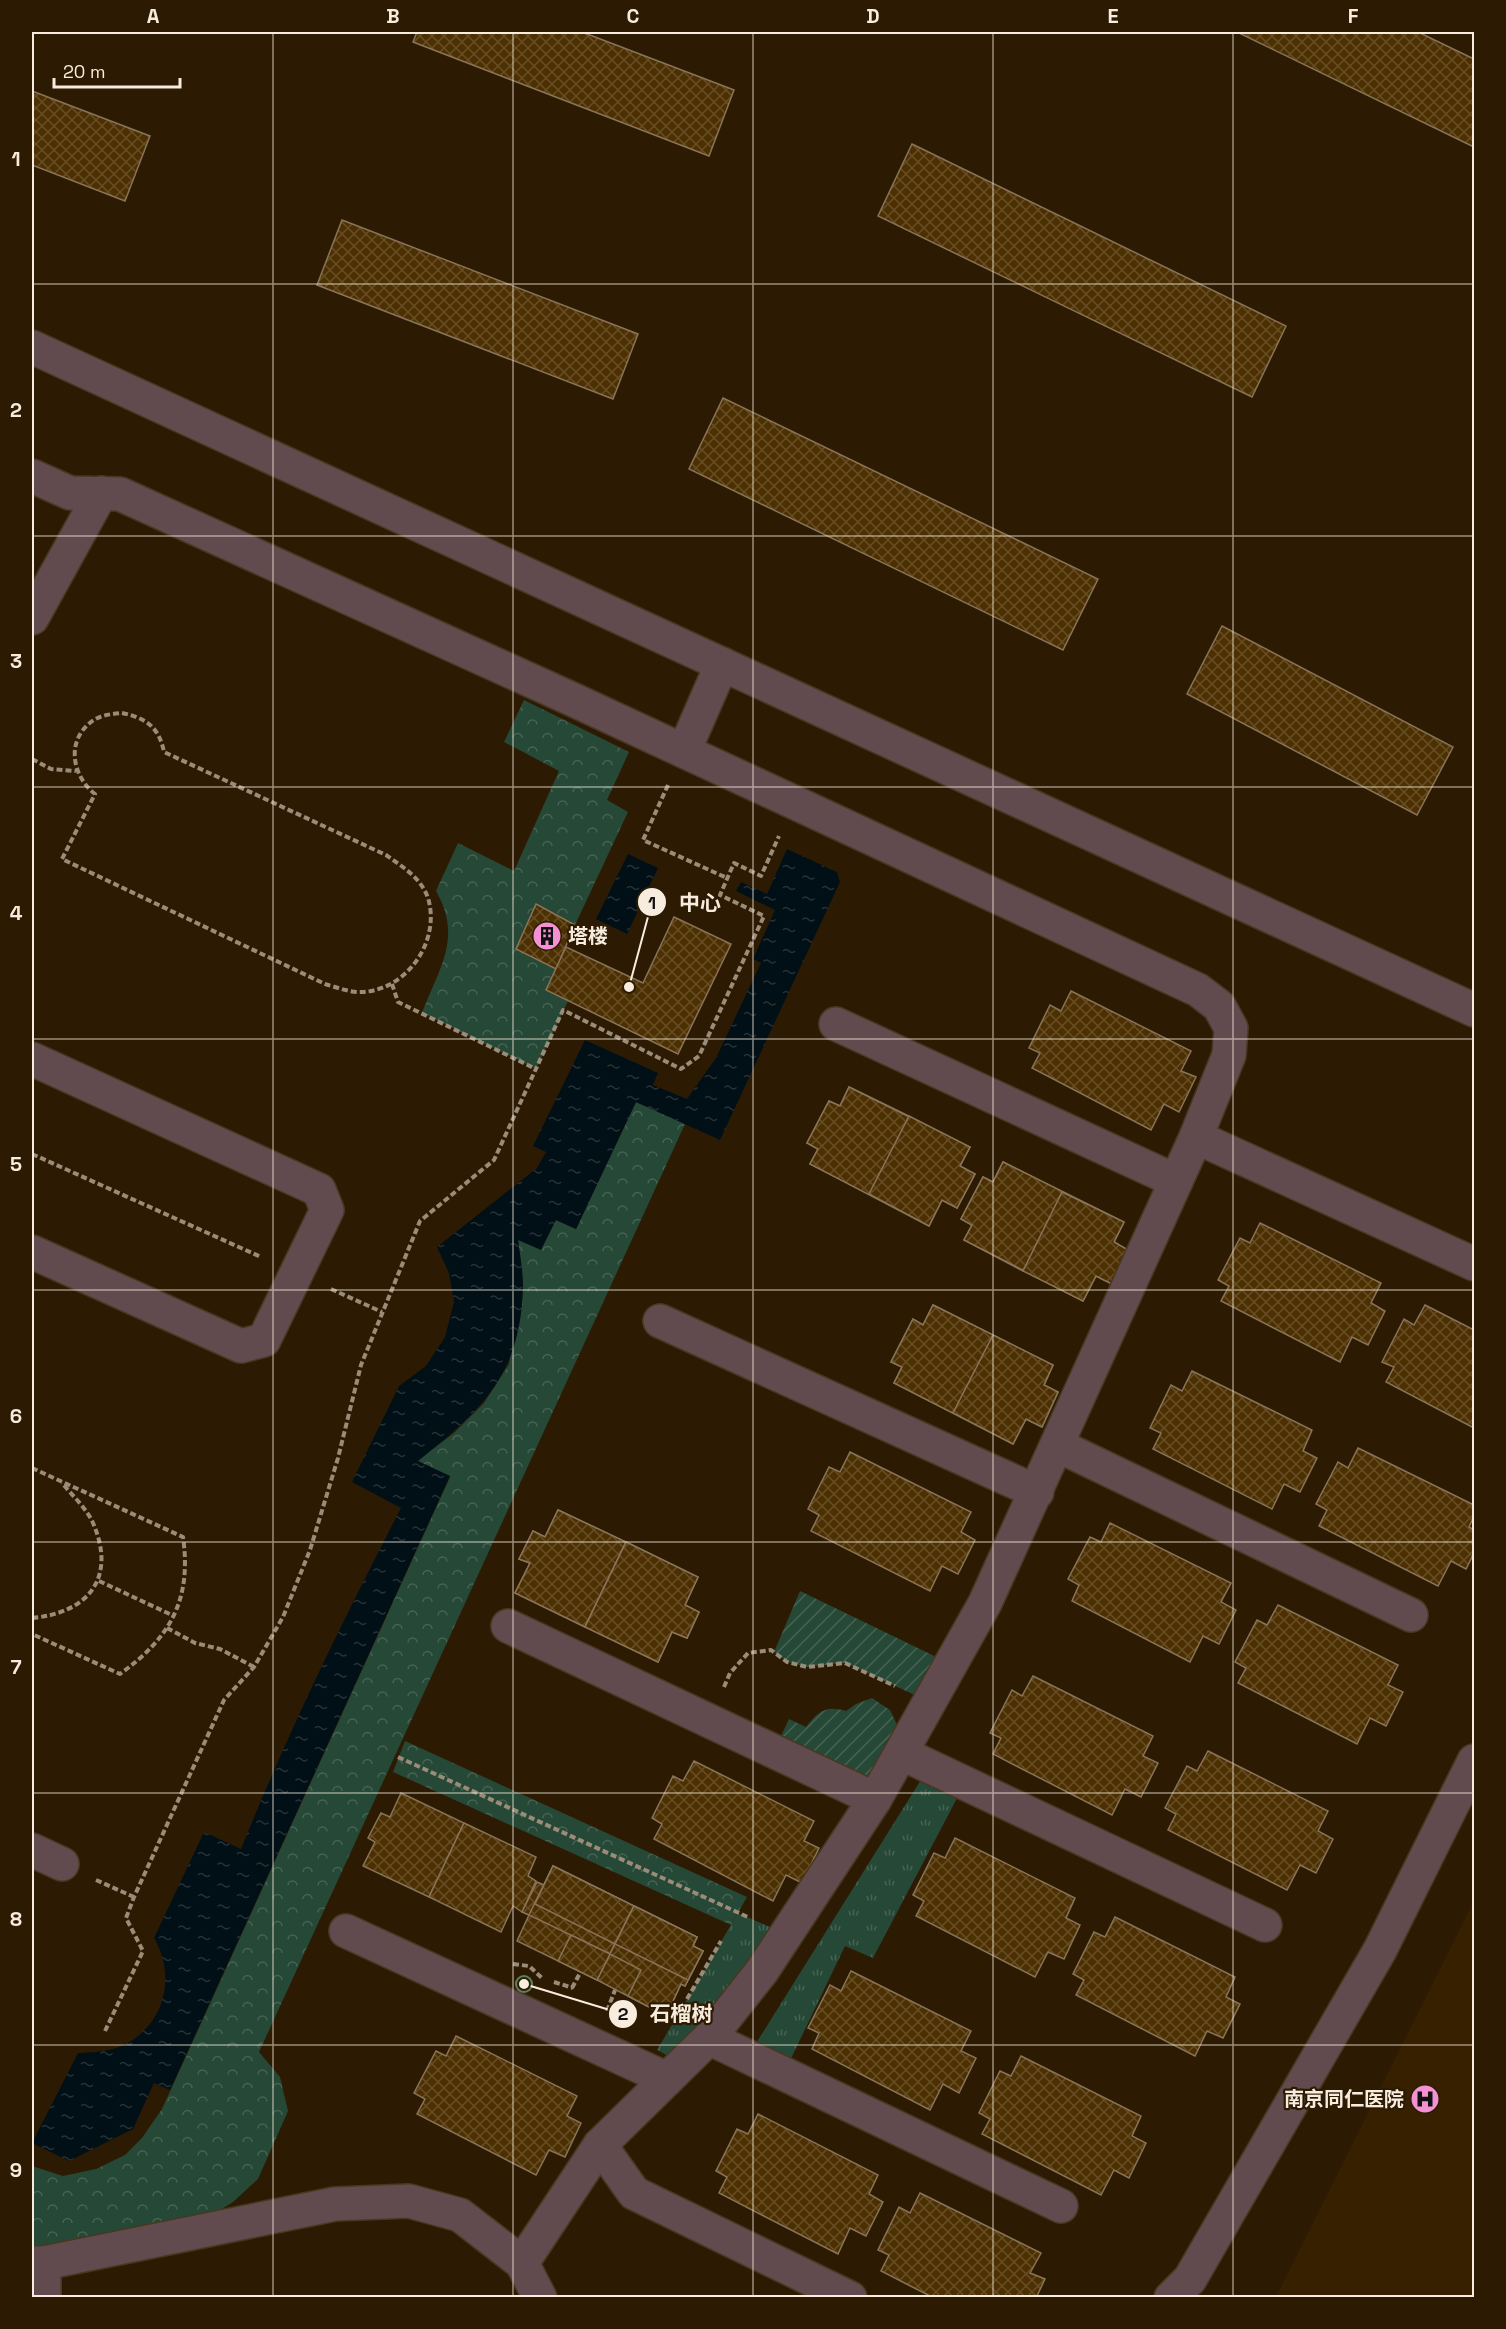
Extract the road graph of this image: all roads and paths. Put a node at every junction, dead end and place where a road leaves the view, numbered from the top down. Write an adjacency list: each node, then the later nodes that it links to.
1 (32, 347): 5 (street)
2 (32, 476): 3 (street)
3 (101, 493): 4 (street); 6 (street)
4 (32, 618)
5 (722, 664): 6 (street); 12 (street)
6 (684, 751): 10 (path); 16 (street)
7 (32, 759): 8 (path)
8 (76, 771): 11 (path); 11 (path)
9 (782, 830): 10 (path)
10 (727, 878): 15 (path)
11 (392, 984): 15 (path)
12 (1474, 1010)
13 (836, 1024): 18 (street)
14 (32, 1059): 21 (street)
15 (536, 1069): 22 (path)
16 (1196, 1137): 18 (street); 20 (street)
17 (32, 1154): 21 (path)
18 (1176, 1180): 24 (street)
19 (32, 1252): 21 (street)
20 (1474, 1264)
21 (296, 1273): 22 (path)
22 (382, 1312): 35 (path)
23 (660, 1321): 27 (street)
24 (1057, 1445): 27 (street); 29 (street)
25 (32, 1468): 26 (path)
26 (60, 1481): 28 (path); 30 (path)
27 (1036, 1492): 36 (street)
28 (99, 1581): 30 (path); 31 (path)
29 (1411, 1615)
30 (174, 1616): 33 (path)
31 (32, 1617)
32 (508, 1626): 37 (street)
33 (167, 1628): 34 (path); 35 (path)
34 (32, 1634)
35 (254, 1667): 51 (path)
36 (930, 1702): 37 (path); 38 (street)
37 (707, 1720): 41 (street)
38 (901, 1753): 41 (street); 44 (street)
39 (398, 1757): 46 (path)
40 (1474, 1761): 61 (street)
41 (875, 1799): 46 (street)
42 (32, 1850): 43 (street)
43 (62, 1864)
44 (1264, 1925)
45 (346, 1931): 53 (street)
46 (786, 1934): 52 (street)
47 (721, 1941): 49 (path)
48 (607, 2009): 50 (path)
49 (682, 2009)
50 (617, 2014)
51 (105, 2031)
52 (709, 2038): 53 (street); 55 (street)
53 (667, 2079): 54 (street)
54 (600, 2145): 57 (street); 60 (street)
55 (1060, 2206)
56 (38, 2263): 57 (street); 58 (street)
57 (522, 2263): 59 (street)
58 (44, 2298)
59 (540, 2298)
60 (850, 2298)
61 (1170, 2298)

